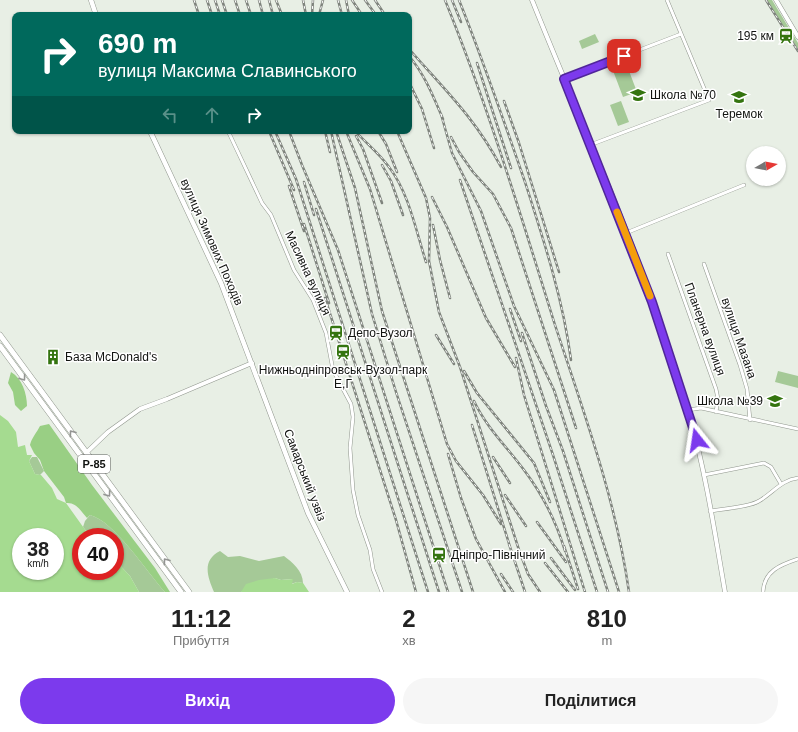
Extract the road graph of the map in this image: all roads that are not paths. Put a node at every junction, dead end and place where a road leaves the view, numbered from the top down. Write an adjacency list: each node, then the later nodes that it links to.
1 (91, 0): 5 (main road)
2 (532, 0): 8 (street)
3 (667, 0): 6 (street)
4 (776, 0): 7 (street)
5 (95, 12)
6 (681, 34): 8 (street); 11 (street)
7 (798, 36)
8 (564, 79): 11 (street)
9 (151, 134): 18 (main road, вулиця Зимових Походів)
10 (229, 134): 32 (street, Масивна вулиця)
11 (590, 145): 13 (street)
12 (744, 185): 13 (street)
13 (626, 233): 19 (street)
14 (668, 254): 20 (street, Планерна вулиця)
15 (704, 264): 21 (street, вулиця Мазана)
16 (0, 336): 23 (main road, Р-85, one-way to 16)
17 (0, 346): 29 (main road, Р-85, one-way to 29)
18 (252, 363): 23 (street); 31 (main road, Самарський узвіз)
19 (688, 410): 20 (street); 24 (street)
20 (716, 412): 21 (street)
21 (750, 420): 22 (street)
22 (798, 429)
23 (86, 453): 30 (main road, Р-85, one-way to 23)
24 (704, 475): 26 (street); 27 (street)
25 (798, 478): 26 (street)
26 (781, 484): 27 (street)
27 (710, 511): 33 (street)
28 (798, 559): 34 (street)
29 (181, 592)
30 (189, 592)
31 (347, 592)
32 (382, 592)
33 (725, 592)
34 (763, 592)

